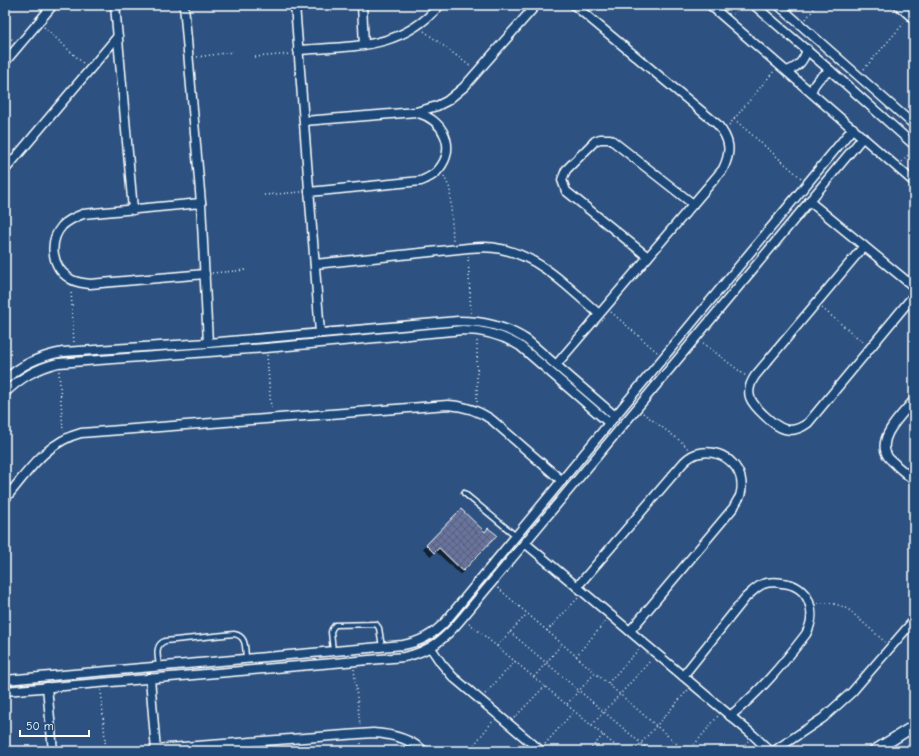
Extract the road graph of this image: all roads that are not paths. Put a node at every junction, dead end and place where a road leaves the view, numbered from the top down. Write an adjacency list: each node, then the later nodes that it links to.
1 (53, 5): 18 (street)
2 (115, 5): 14 (street)
3 (184, 5): 32 (street)
4 (295, 5): 17 (street)
5 (362, 5): 15 (street)
6 (440, 5): 15 (street)
7 (536, 5): 22 (street)
8 (574, 5): 33 (street)
9 (710, 5): 19 (street)
10 (754, 5): 16 (street)
11 (778, 5): 24 (street)
12 (898, 5): 13 (street)
13 (913, 16)
14 (118, 36): 28 (street); 34 (street)
15 (364, 45): 17 (street)
16 (807, 50): 19 (street); 20 (street)
17 (299, 52): 23 (street)
18 (5, 62)
19 (787, 71): 21 (street)
20 (831, 71): 21 (street); 27 (street)
21 (811, 92): 25 (street)
22 (416, 112): 23 (street); 30 (street)
23 (304, 121): 30 (street)
24 (914, 125)
25 (853, 128): 26 (street); 48 (street)
26 (862, 137): 29 (street); 31 (street)
27 (914, 145)
28 (5, 170)
29 (914, 182)
30 (309, 192): 37 (street)
31 (809, 201): 35 (street); 55 (street)
32 (201, 203): 34 (street); 38 (street)
33 (692, 204): 36 (street); 36 (street)
34 (133, 210): 38 (street)
35 (864, 246): 39 (street); 40 (street)
36 (648, 257): 41 (street)
37 (314, 264): 41 (street); 42 (street)
38 (204, 274): 43 (street)
39 (914, 287)
40 (914, 295)
41 (599, 314): 44 (street)
42 (320, 333): 43 (street); 44 (street)
43 (208, 343): 45 (street)
44 (556, 365): 48 (street)
45 (5, 380)
46 (5, 393): 49 (street)
47 (914, 400): 51 (street)
48 (615, 416): 49 (street)
49 (609, 423): 50 (street)
50 (562, 480): 53 (street); 54 (street)
51 (914, 480)
52 (464, 493): 54 (lane)
53 (5, 499)
54 (516, 536): 59 (street)
55 (525, 543): 56 (street); 60 (street)
56 (580, 590): 58 (street); 58 (street)
57 (914, 620): 77 (street)
58 (630, 631): 64 (street)
59 (382, 647): 61 (street); 61 (lane)
60 (431, 648): 65 (street); 73 (street)
61 (333, 651): 62 (street)
62 (246, 659): 63 (street); 63 (lane)
63 (159, 666): 66 (street)
64 (683, 676): 69 (street); 69 (street)
65 (150, 678): 67 (street); 72 (street)
66 (5, 680)
67 (47, 687): 68 (street); 74 (street)
68 (5, 691)
69 (730, 716): 76 (street)
70 (914, 726): 78 (street)
71 (914, 748): 79 (street)
72 (156, 750): 75 (street)
73 (540, 750)
74 (51, 751)
75 (424, 751)
76 (770, 751)
77 (774, 751)
78 (874, 751)
79 (910, 751)

